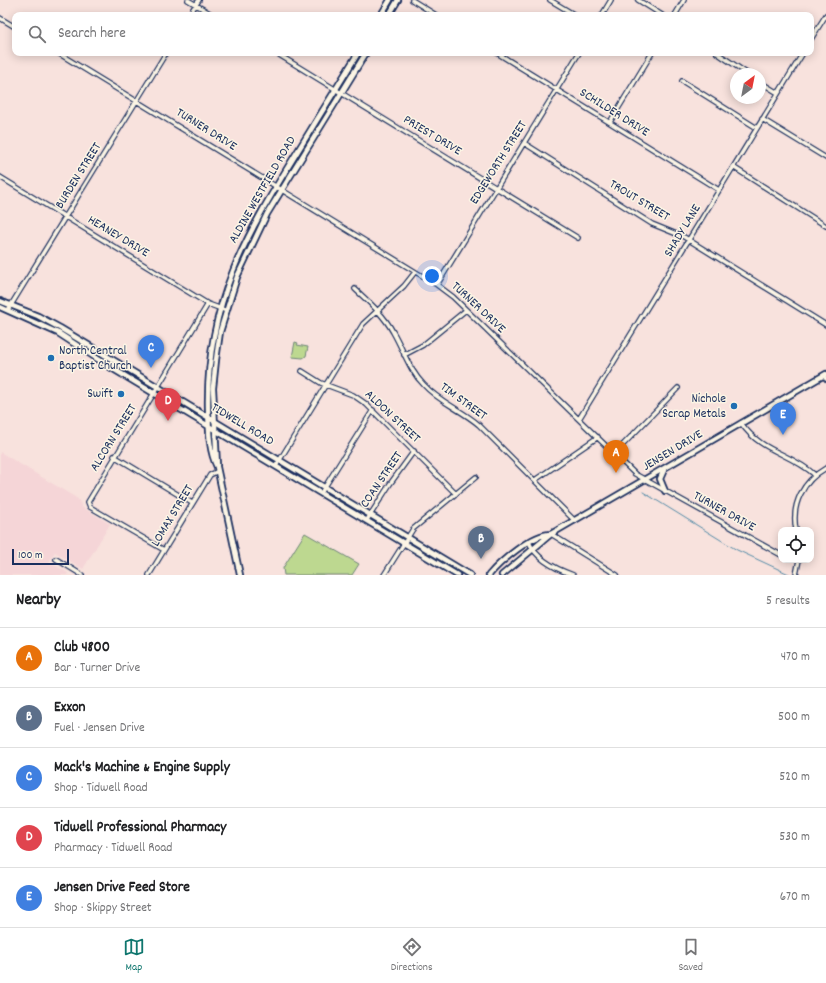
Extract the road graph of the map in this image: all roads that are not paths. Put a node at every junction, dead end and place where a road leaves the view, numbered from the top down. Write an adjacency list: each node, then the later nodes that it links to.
1 (188, 0): 10 (street)
2 (199, 0): 10 (street)
3 (390, 0): 13 (main road)
4 (398, 0): 14 (main road)
5 (412, 0): 15 (street)
6 (550, 0): 16 (street)
7 (611, 0): 17 (street)
8 (638, 0): 18 (street)
9 (684, 0): 19 (street)
10 (196, 5): 11 (street); 12 (street)
11 (191, 12)
12 (208, 12)
13 (383, 12)
14 (391, 12)
15 (431, 12)
16 (570, 12)
17 (604, 12)
18 (657, 12)
19 (677, 12)
20 (826, 15): 23 (street)
21 (0, 18): 22 (street)
22 (12, 25)
23 (814, 34)
24 (63, 56): 41 (street, TURNER DRIVE)
25 (164, 56): 41 (street, BURDEN STREET)
26 (281, 56): 37 (street, PRIEST DRIVE)
27 (356, 56): 37 (main road, ALDINE WESTFIELD ROAD)
28 (364, 56): 39 (main road, ALDINE WESTFIELD ROAD)
29 (503, 56): 38 (street, SCHILDER DRIVE)
30 (577, 56): 38 (street, EDGEWORTH STREET)
31 (650, 56): 43 (street)
32 (721, 56): 34 (street)
33 (801, 56): 40 (street, SHADY LANE)
34 (739, 68)
35 (682, 81): 44 (street)
36 (766, 86): 40 (street)
37 (336, 89): 39 (street, PRIEST DRIVE); 45 (main road, ALDINE WESTFIELD ROAD)
38 (556, 89): 43 (street, SCHILDER DRIVE); 47 (street, EDGEWORTH STREET)
39 (341, 93): 46 (main road, ALDINE WESTFIELD ROAD); 52 (street, PRIEST DRIVE)
40 (778, 93): 42 (street, SHADY LANE)
41 (137, 100): 51 (street, TURNER DRIVE); 55 (street, BURDEN STREET)
42 (762, 119): 44 (street, SHADY LANE); 48 (street)
43 (610, 122): 54 (street, SCHILDER DRIVE)
44 (757, 128): 49 (street, SHADY LANE)
45 (307, 137): 46 (main road); 51 (main road, ALDINE WESTFIELD ROAD)
46 (313, 140): 53 (main road, ALDINE WESTFIELD ROAD)
47 (524, 143): 52 (street, EDGEWORTH STREET); 58 (street, TROUT STREET)
48 (826, 158)
49 (733, 167): 54 (street, SHADY LANE); 56 (street)
50 (0, 177): 55 (street, HEANEY DRIVE)
51 (277, 186): 53 (street, TURNER DRIVE); 66 (main road, ALDINE WESTFIELD ROAD)
52 (496, 187): 57 (street, PRIEST DRIVE); 60 (street, EDGEWORTH STREET)
53 (282, 189): 59 (street, TURNER DRIVE); 70 (main road, ALDINE WESTFIELD ROAD)
54 (719, 190): 58 (street, SHADY LANE)
55 (66, 216): 63 (street, BURDEN STREET); 64 (street, HEANEY DRIVE)
56 (826, 226)
57 (578, 238)
58 (689, 240): 71 (street, TROUT STREET); 86 (street, SHADY LANE)
59 (416, 272): 60 (street, TURNER DRIVE); 68 (street)
60 (437, 285): 69 (street, TURNER DRIVE)
61 (355, 289): 68 (street, TIM STREET)
62 (0, 301): 63 (main road, TIDWELL ROAD)
63 (11, 304): 67 (street, BURDEN STREET); 72 (main road, TIDWELL ROAD)
64 (208, 304): 66 (street, HEANEY DRIVE); 81 (street, ALCORN STREET)
65 (0, 307): 67 (main road, TIDWELL ROAD)
66 (221, 309): 70 (street, HEANEY DRIVE); 74 (main road, ALDINE WESTFIELD ROAD)
67 (8, 310): 72 (main road, TIDWELL ROAD)
68 (377, 310): 73 (street, TIM STREET); 80 (street)
69 (466, 310): 73 (street); 86 (street, TURNER DRIVE)
70 (227, 311): 75 (main road, ALDINE WESTFIELD ROAD)
71 (826, 325)
72 (59, 331): 76 (main road, TIDWELL ROAD); 77 (main road, TIDWELL ROAD)
73 (404, 355): 102 (street, TIM STREET)
74 (210, 359): 75 (main road); 85 (main road, ALDINE WESTFIELD ROAD)
75 (216, 360): 87 (main road, ALDINE WESTFIELD ROAD)
76 (115, 361): 77 (main road); 81 (main road, TIDWELL ROAD)
77 (110, 367): 83 (main road, TIDWELL ROAD)
78 (302, 371): 80 (street, ALDON STREET)
79 (825, 376): 88 (main road, JENSEN DRIVE)
80 (326, 385): 84 (street, ALDON STREET); 95 (street)
81 (157, 386): 83 (street, ALCORN STREET); 85 (main road, TIDWELL ROAD)
82 (678, 388): 93 (street)
83 (154, 392): 89 (main road, TIDWELL ROAD); 94 (street, ALCORN STREET)
84 (373, 410): 92 (street, ALDON STREET); 104 (street)
85 (209, 418): 87 (main road, TIDWELL ROAD); 89 (main road, ALDINE WESTFIELD ROAD)
86 (579, 419): 91 (street, TURNER DRIVE)
87 (214, 421): 90 (main road, ALDINE WESTFIELD ROAD); 95 (main road, TIDWELL ROAD)
88 (741, 423): 99 (main road, JENSEN DRIVE); 100 (street)
89 (209, 425): 90 (main road, TIDWELL ROAD); 98 (main road, ALDINE WESTFIELD ROAD)
90 (214, 429): 96 (main road, TIDWELL ROAD); 98 (main road, ALDINE WESTFIELD ROAD)
91 (598, 437): 93 (street, TURNER DRIVE); 102 (street)
92 (414, 451): 107 (street, ALDON STREET); 109 (street, COAN STREET)
93 (615, 453): 103 (street, TURNER DRIVE)
94 (114, 456): 108 (street); 117 (street, ALCORN STREET)
95 (280, 460): 96 (street); 104 (main road, TIDWELL ROAD)
96 (276, 466): 106 (main road, TIDWELL ROAD)
97 (826, 468): 100 (street)
98 (217, 469): 108 (street, LOMAX STREET); 125 (main road, ALDINE WESTFIELD ROAD)
99 (664, 469): 103 (main road, JENSEN DRIVE); 105 (main road)
100 (815, 475): 112 (street)
101 (476, 477): 107 (street)
102 (535, 480): 111 (street, TIM STREET)
103 (646, 480): 105 (street, TURNER DRIVE); 111 (main road, JENSEN DRIVE)
104 (324, 487): 106 (street); 109 (main road, TIDWELL ROAD)
105 (665, 491): 119 (street, TURNER DRIVE)
106 (321, 492): 110 (main road, TIDWELL ROAD)
107 (456, 494): 114 (street)
108 (192, 503): 117 (street, LOMAX STREET)
109 (370, 515): 110 (street, COAN STREET); 114 (main road, TIDWELL ROAD)
110 (367, 520): 116 (main road, TIDWELL ROAD)
111 (574, 521): 113 (main road, JENSEN DRIVE)
112 (796, 527)
113 (551, 534): 115 (main road, JENSEN DRIVE); 118 (main road, JENSEN DRIVE); 132 (street)
114 (407, 538): 116 (street); 128 (main road, TIDWELL ROAD)
115 (529, 542): 118 (street); 129 (main road, JENSEN DRIVE)
116 (403, 543): 126 (street); 127 (main road, TIDWELL ROAD)
117 (164, 550): 124 (street, LOMAX STREET)
118 (532, 550): 130 (main road, JENSEN DRIVE); 131 (street)
119 (778, 553)
120 (56, 559): 123 (street)
121 (799, 563): 122 (street)
122 (797, 573)
123 (82, 575)
124 (149, 575)
125 (240, 575)
126 (384, 575)
127 (457, 575)
128 (470, 575)
129 (489, 575)
130 (502, 575)
131 (573, 575)
132 (617, 575)

